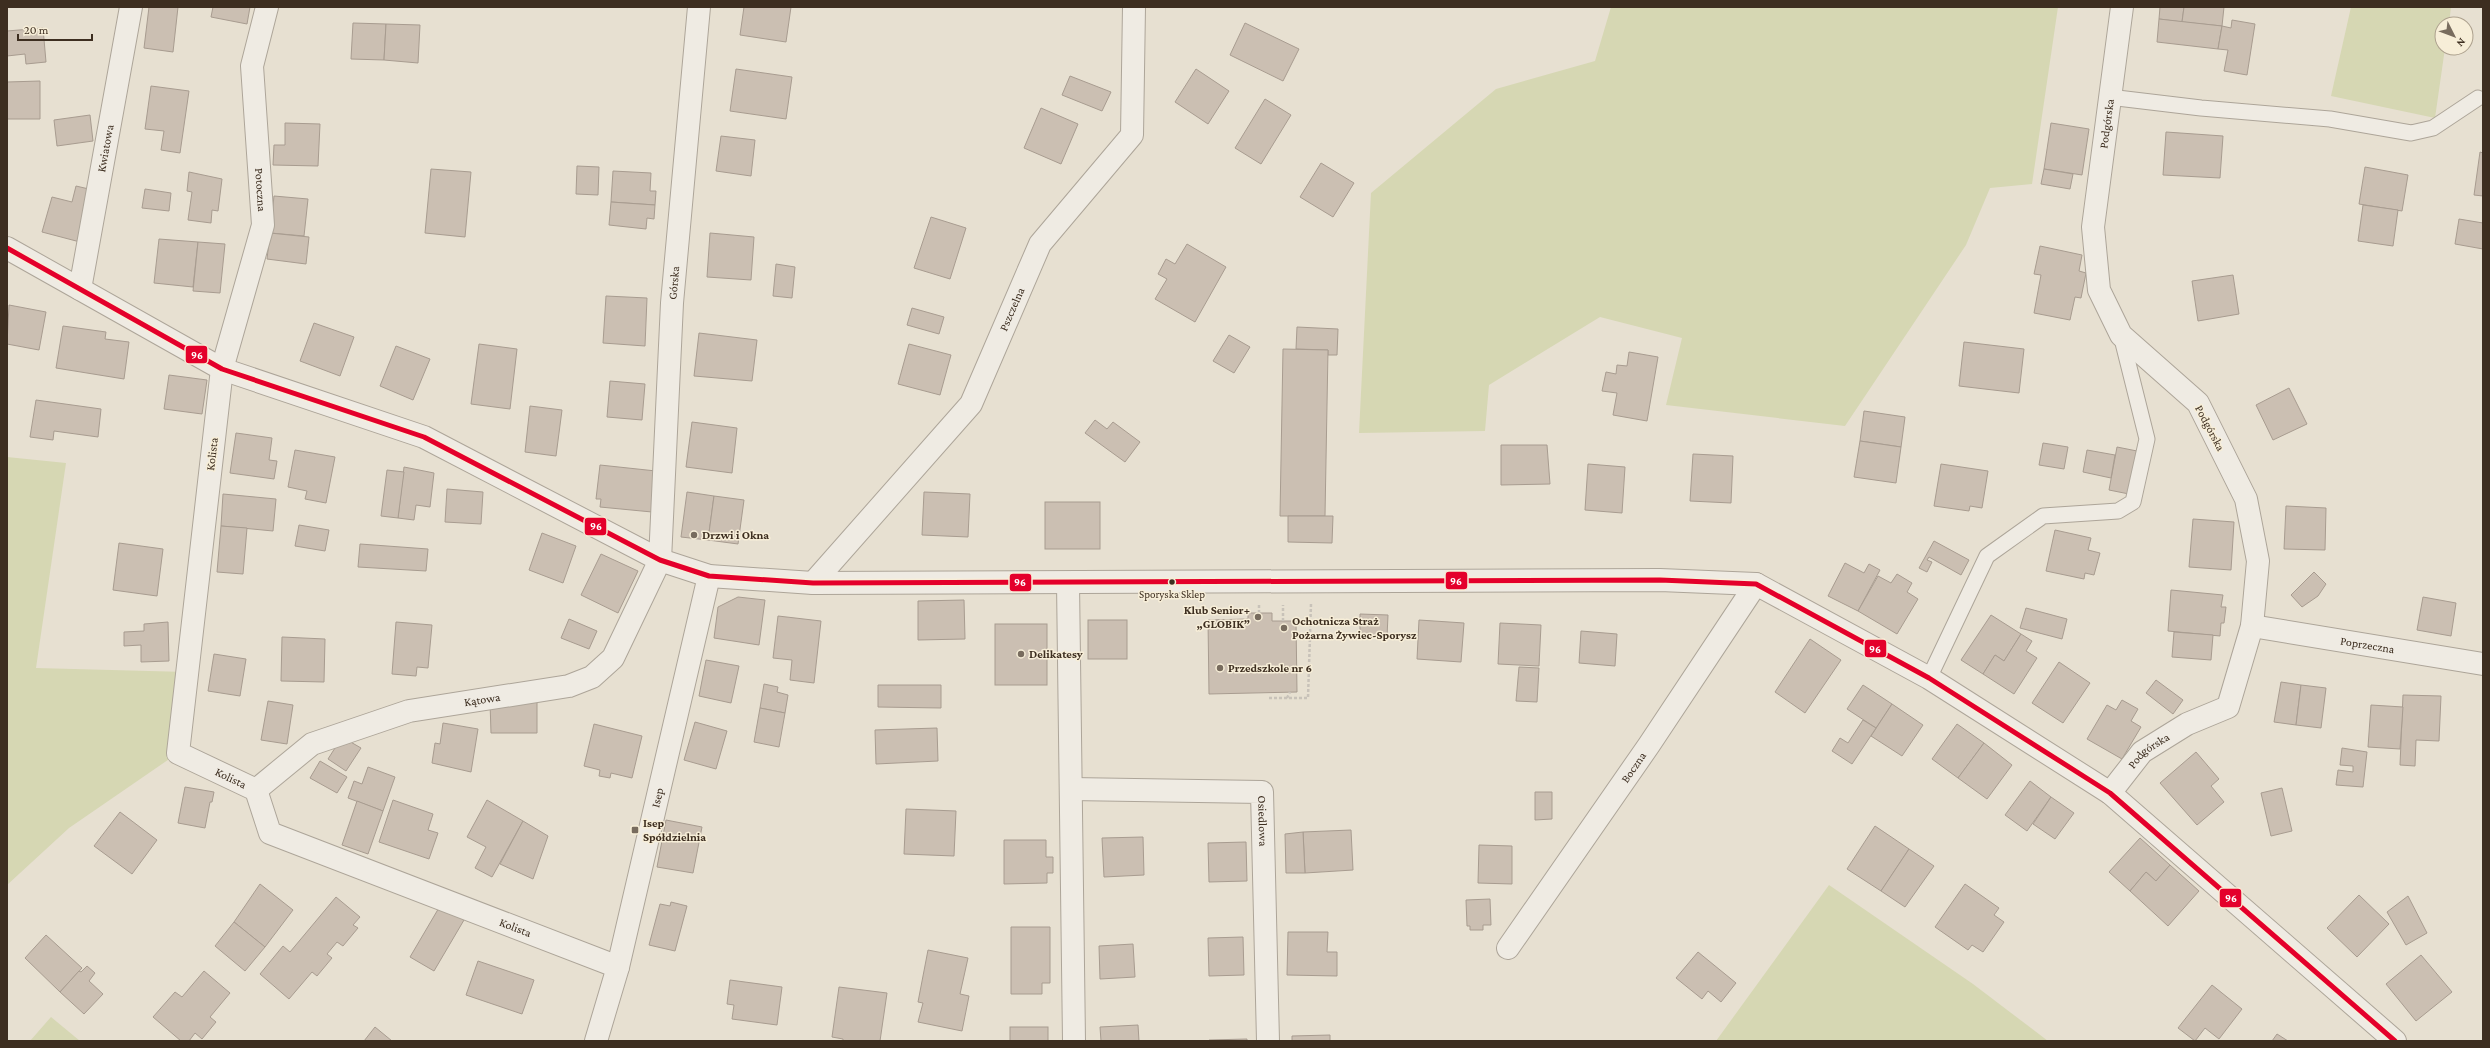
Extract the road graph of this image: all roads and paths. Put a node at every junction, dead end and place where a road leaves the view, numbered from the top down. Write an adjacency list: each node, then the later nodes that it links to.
1 (131, 7): 9 (street, Kwiatowa)
2 (267, 7): 11 (street, Potoczna)
3 (699, 7): 12 (street, Górska)
4 (1134, 7): 15 (street, Pszczelna)
5 (2122, 7): 6 (street, Podgórska)
6 (2109, 97): 7 (lane); 10 (street, Podgórska)
7 (2478, 98)
8 (7, 248): 9 (street)
9 (80, 289): 11 (street)
10 (2121, 335): 18 (street, Podgórska); 20 (lane)
11 (222, 369): 12 (street); 25 (street, Kolista)
12 (660, 560): 13 (street); 25 (street, Kątowa)
13 (709, 576): 15 (street); 28 (street, Isep)
14 (1068, 582): 15 (street); 16 (street); 24 (street)
15 (813, 583)
16 (1756, 584): 20 (street); 27 (street, Boczna)
17 (1312, 602): 23 (path)
18 (2252, 626): 19 (street, Poprzeczna); 26 (street, Podgórska)
19 (2483, 664)
20 (1928, 678): 26 (street)
21 (1290, 692): 23 (path)
22 (1269, 698): 23 (path)
23 (1287, 698)
24 (1071, 789): 30 (street); 31 (street, Osiedlowa)
25 (256, 790): 28 (street, Kolista)
26 (2110, 792): 32 (street)
27 (1508, 948)
28 (618, 967): 29 (street, Isep)
29 (596, 1041)
30 (1074, 1041)
31 (1268, 1041)
32 (2395, 1041)

